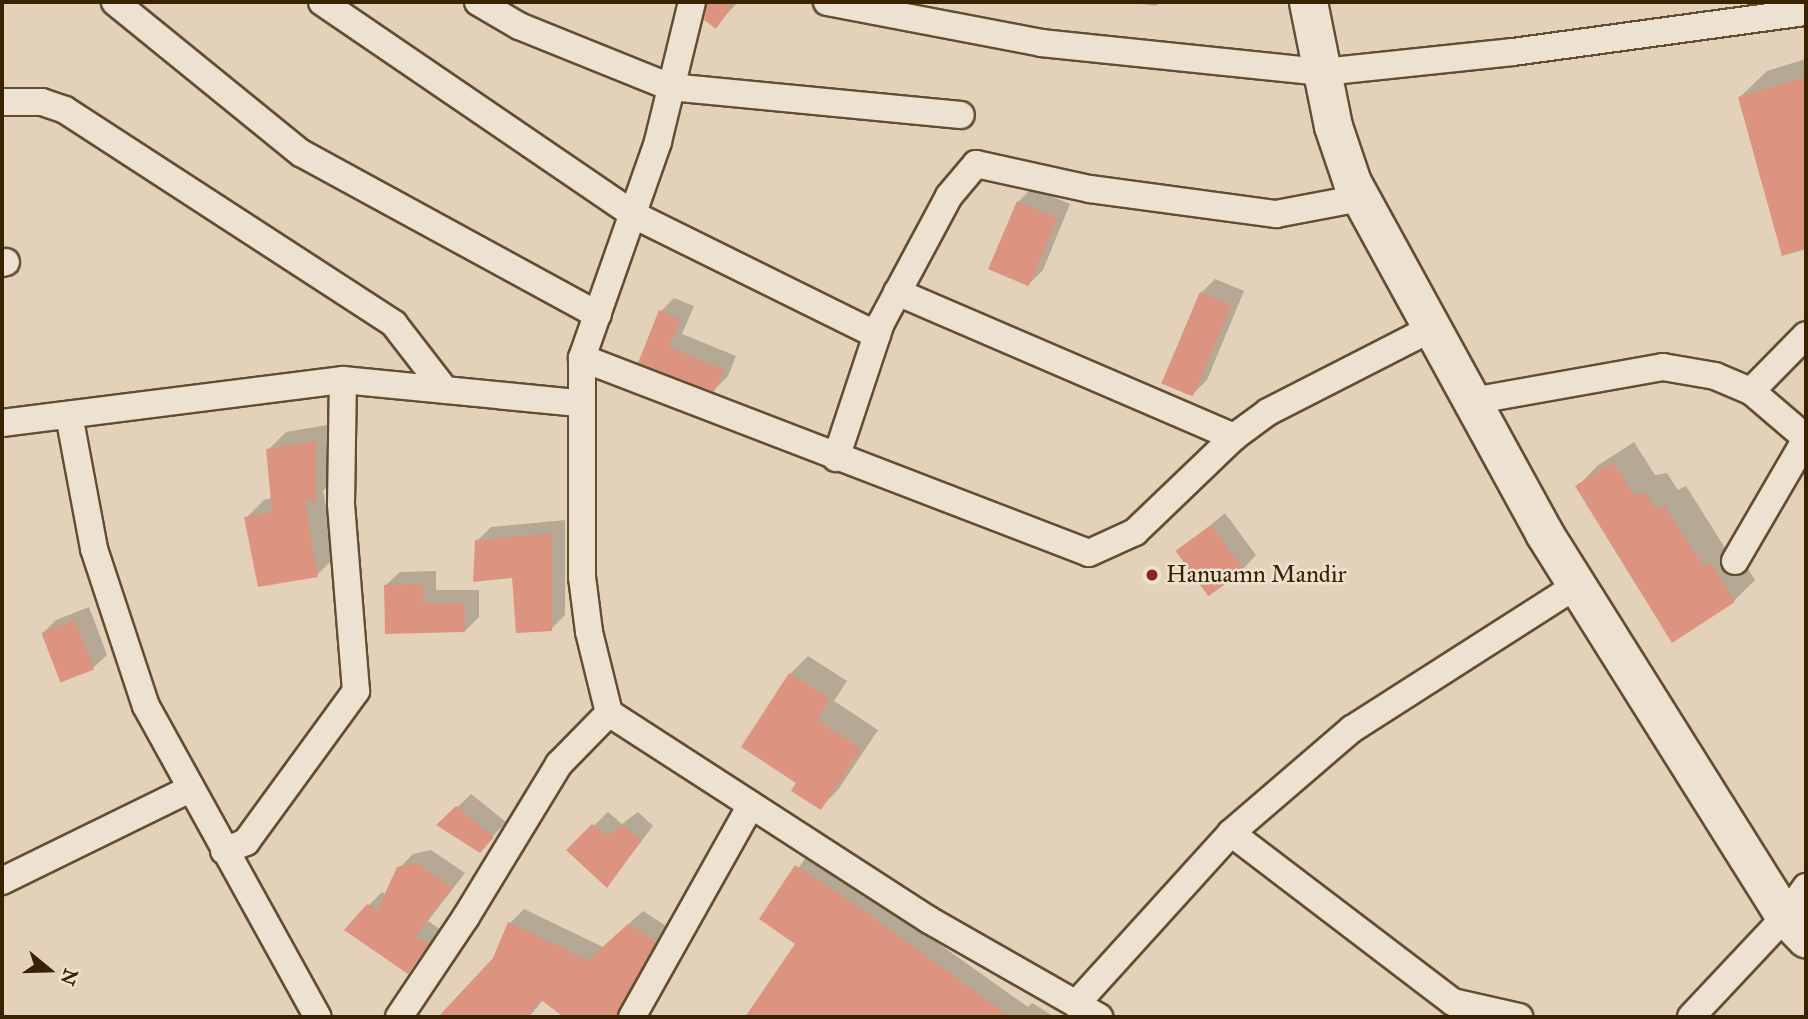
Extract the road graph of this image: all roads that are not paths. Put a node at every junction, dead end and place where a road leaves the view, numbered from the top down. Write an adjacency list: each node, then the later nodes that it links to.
1 (115, 2): 15 (street)
2 (323, 2): 13 (street)
3 (478, 2): 9 (street)
4 (692, 2): 9 (street)
5 (827, 2): 8 (street)
6 (1308, 2): 8 (street)
7 (1806, 12): 8 (street)
8 (1323, 72): 12 (street)
9 (670, 87): 11 (street); 13 (street)
10 (2, 102): 21 (street)
11 (961, 115)
12 (1361, 198): 14 (street); 16 (street)
13 (634, 215): 15 (street); 17 (street)
14 (897, 292): 17 (street); 27 (street)
15 (598, 315): 19 (street)
16 (1434, 327): 23 (street); 27 (street)
17 (877, 335): 29 (street)
18 (1806, 335): 22 (street)
19 (582, 358): 24 (street); 29 (street)
20 (343, 380): 21 (street); 25 (street); 36 (street)
21 (445, 390): 24 (street)
22 (1751, 391): 23 (street); 28 (street)
23 (1472, 401): 31 (street)
24 (579, 403): 32 (street)
25 (69, 415): 26 (street); 33 (street)
26 (2, 423)
27 (1234, 436): 29 (street)
28 (1806, 438): 30 (street)
29 (836, 458)
30 (1735, 561)
31 (1577, 585): 35 (street); 39 (street)
32 (609, 713): 34 (street); 43 (street)
33 (190, 789): 36 (street); 37 (street)
34 (751, 804): 40 (street); 41 (street)
35 (1231, 833): 40 (street); 45 (street)
36 (224, 851): 42 (street)
37 (2, 881)
38 (1806, 887): 39 (street)
39 (1796, 928): 46 (street)
40 (1076, 1004): 44 (street)
41 (636, 1016)
42 (318, 1017)
43 (399, 1017)
44 (1100, 1017)
45 (1518, 1017)
46 (1691, 1017)

